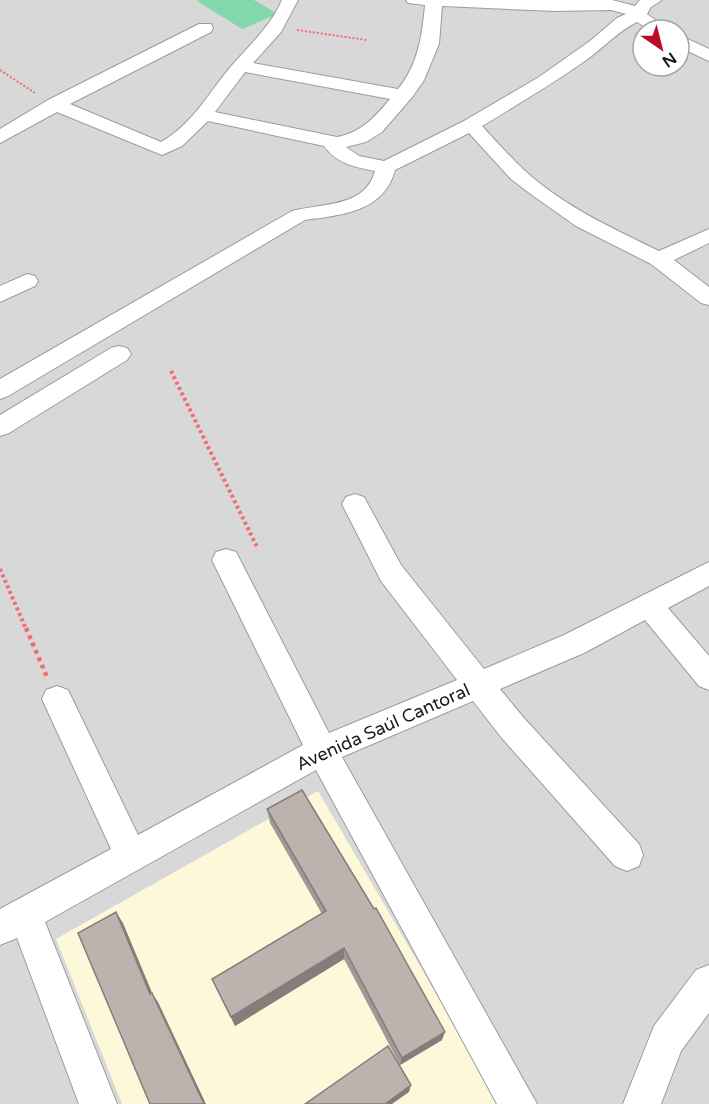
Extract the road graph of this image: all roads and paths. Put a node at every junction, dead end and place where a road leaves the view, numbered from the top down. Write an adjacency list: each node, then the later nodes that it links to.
1 (290, 0): 9 (street)
2 (414, 0): 4 (street)
3 (654, 0): 6 (street)
4 (434, 1): 5 (street); 15 (street)
5 (591, 3): 6 (street)
6 (638, 15): 7 (street); 18 (street)
7 (643, 18)
8 (205, 28): 16 (street)
9 (278, 28): 10 (path); 13 (street)
10 (367, 40)
11 (691, 46): 12 (street)
12 (709, 56)
13 (240, 66): 15 (street); 17 (street)
14 (0, 69): 16 (path)
15 (404, 96): 20 (street)
16 (54, 104): 17 (street); 19 (street)
17 (205, 115): 20 (street)
18 (471, 125): 21 (street); 23 (street)
19 (0, 137)
20 (337, 143): 21 (street)
21 (386, 167): 29 (street)
22 (709, 235): 23 (street)
23 (659, 259): 26 (street)
24 (27, 280): 25 (street)
25 (0, 295)
26 (709, 298)
27 (119, 354): 30 (street)
28 (171, 371): 32 (path)
29 (0, 390)
30 (0, 427)
31 (355, 504): 38 (street)
32 (258, 549)
33 (226, 560): 40 (street)
34 (0, 569): 39 (path)
35 (709, 573): 36 (street, Avenida Saúl Cantoral)
36 (649, 605): 37 (street); 38 (street, Avenida Saúl Cantoral)
37 (709, 677)
38 (479, 684): 40 (street, Avenida Saúl Cantoral); 41 (street)
39 (57, 699): 42 (street)
40 (322, 751): 42 (street, Avenida Saúl Cantoral); 46 (street)
41 (627, 855)
42 (131, 857): 43 (street, Avenida Saúl Cantoral)
43 (12, 921): 45 (street)
44 (709, 983): 47 (street)
45 (98, 1104)
46 (518, 1104)
47 (642, 1104)

